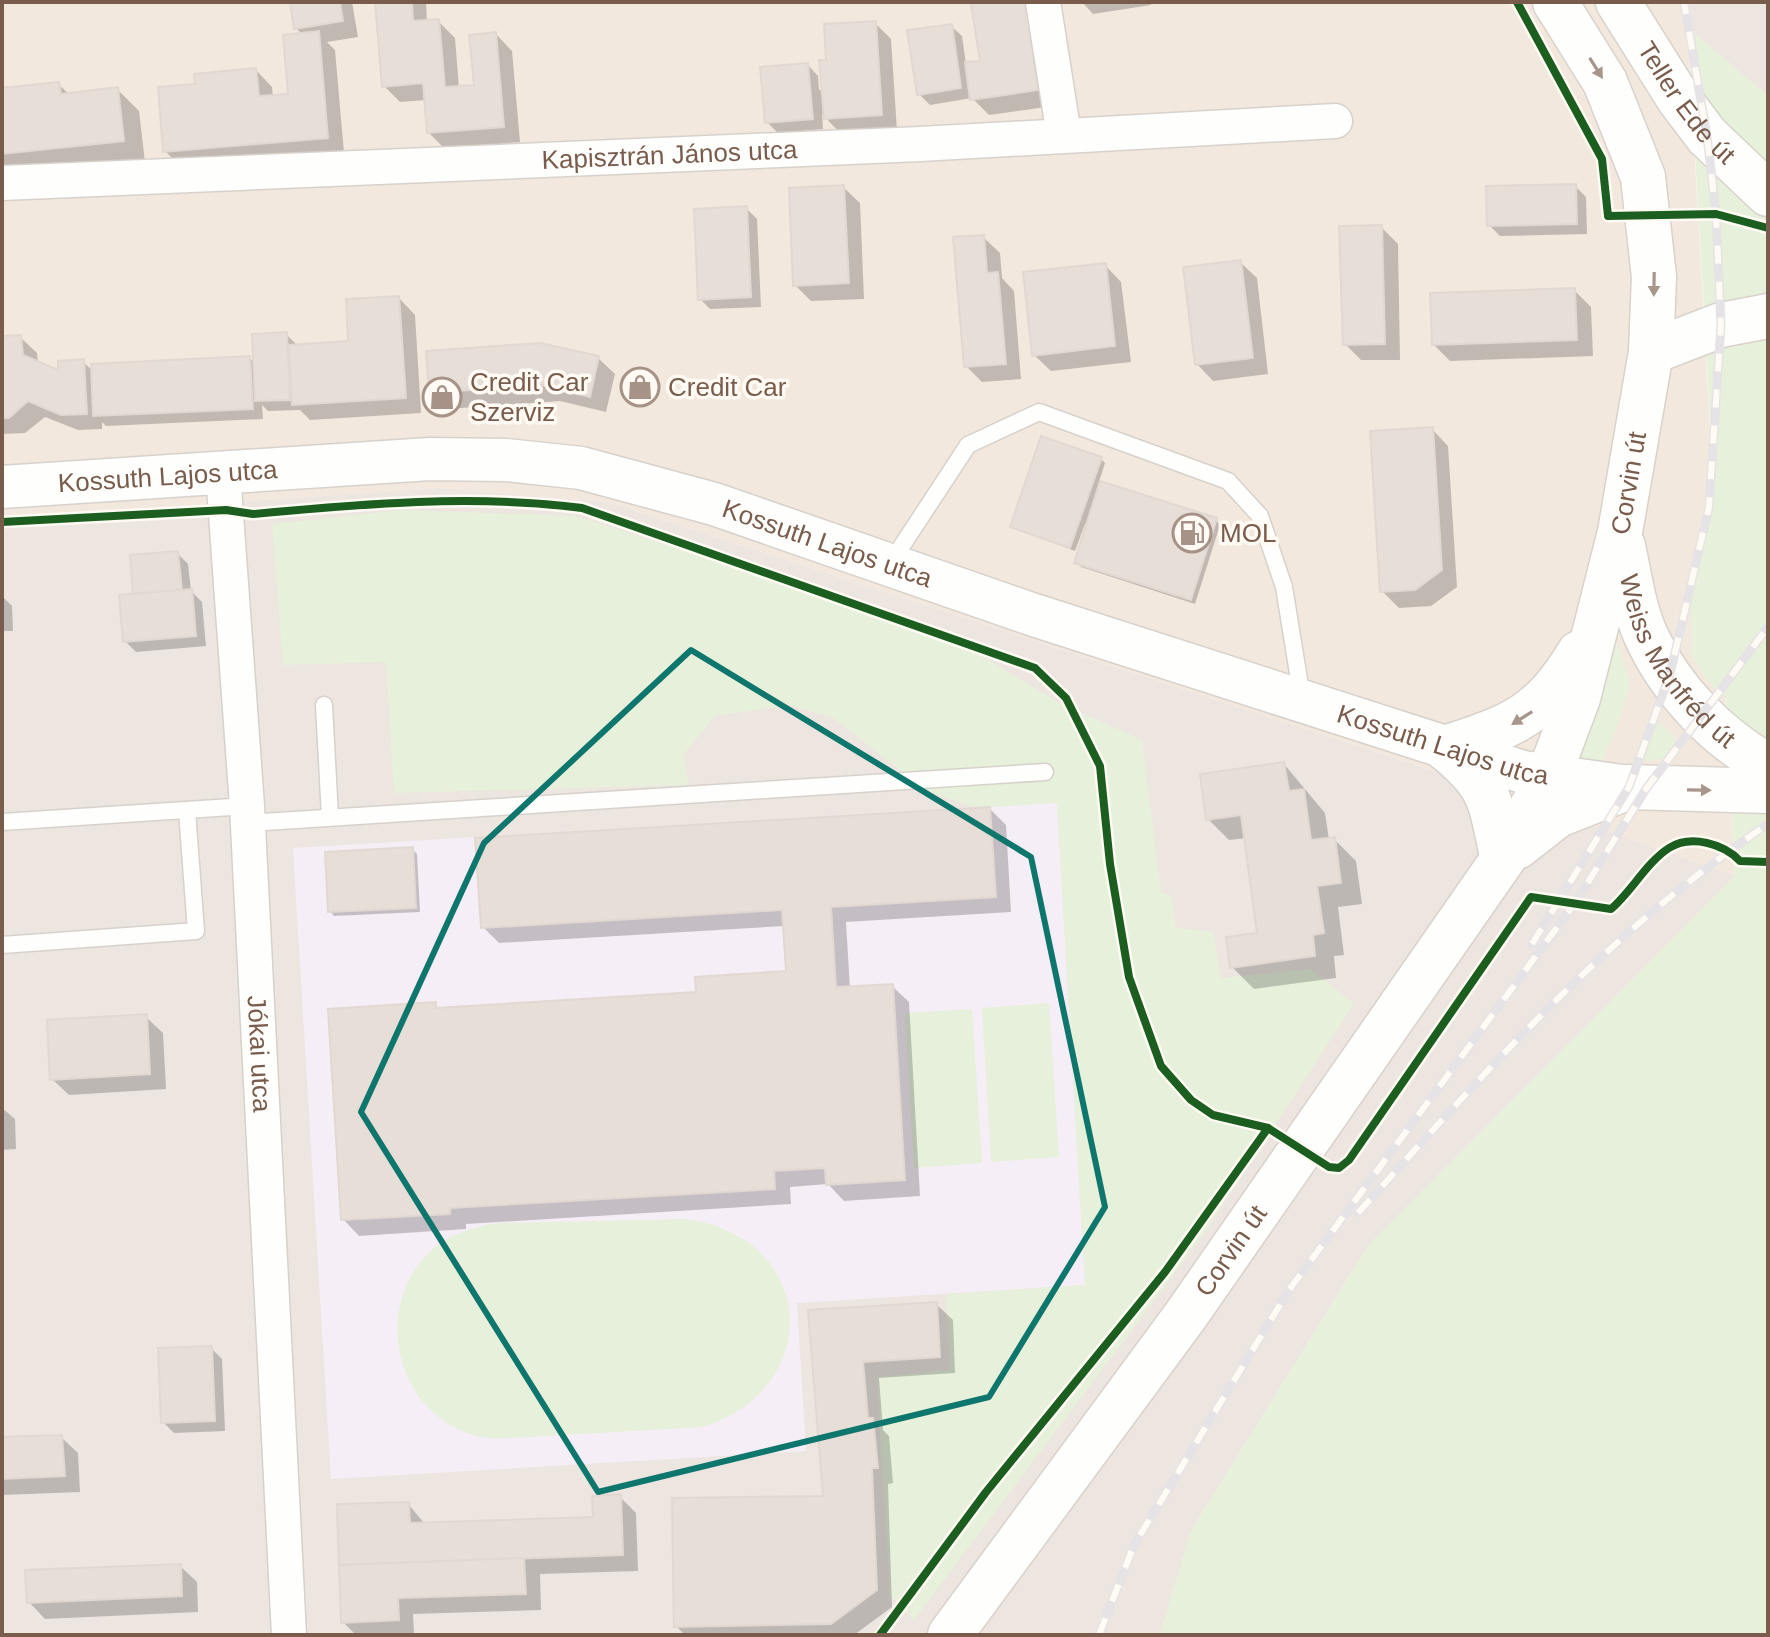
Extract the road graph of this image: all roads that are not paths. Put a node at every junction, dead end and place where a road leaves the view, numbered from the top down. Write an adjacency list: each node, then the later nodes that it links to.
1 (1043, 2): 5 (street)
2 (1555, 2): 9 (main road, one-way to 9)
3 (1618, 2): 7 (main road, Teller Ede út)
4 (1335, 121): 5 (street, Kapisztrán János utca)
5 (1064, 135): 6 (street, Kapisztrán János utca)
6 (2, 183)
7 (1768, 194)
8 (1768, 316): 9 (main road)
9 (1651, 352): 12 (main road, Corvin út)
10 (223, 473): 11 (street, Kossuth Lajos utca); 13 (street, Kossuth Lajos utca); 24 (street, Jókai utca)
11 (2, 487)
12 (1620, 532): 14 (main road, Corvin út); 18 (main road, Weiss Manfréd út)
13 (889, 565): 15 (street, Kossuth Lajos utca); 15 (lane)
14 (1602, 613): 17 (main road, one-way to 17); 20 (main road)
15 (1302, 700): 17 (street, Kossuth Lajos utca)
16 (324, 705): 25 (lane)
17 (1445, 748): 20 (street, Kossuth Lajos utca); 27 (main road)
18 (1768, 766)
19 (1045, 772): 25 (lane)
20 (1548, 778): 21 (street, Kossuth Lajos utca); 27 (main road)
21 (1629, 787): 22 (main road, one-way to 22); 27 (main road)
22 (1768, 791)
23 (187, 811): 24 (lane); 26 (lane); 28 (lane)
24 (248, 814): 25 (lane); 29 (street, Jókai utca)
25 (330, 817)
26 (2, 822)
27 (1503, 859): 30 (main road, Corvin út)
28 (2, 945)
29 (289, 1635)
30 (950, 1635)

